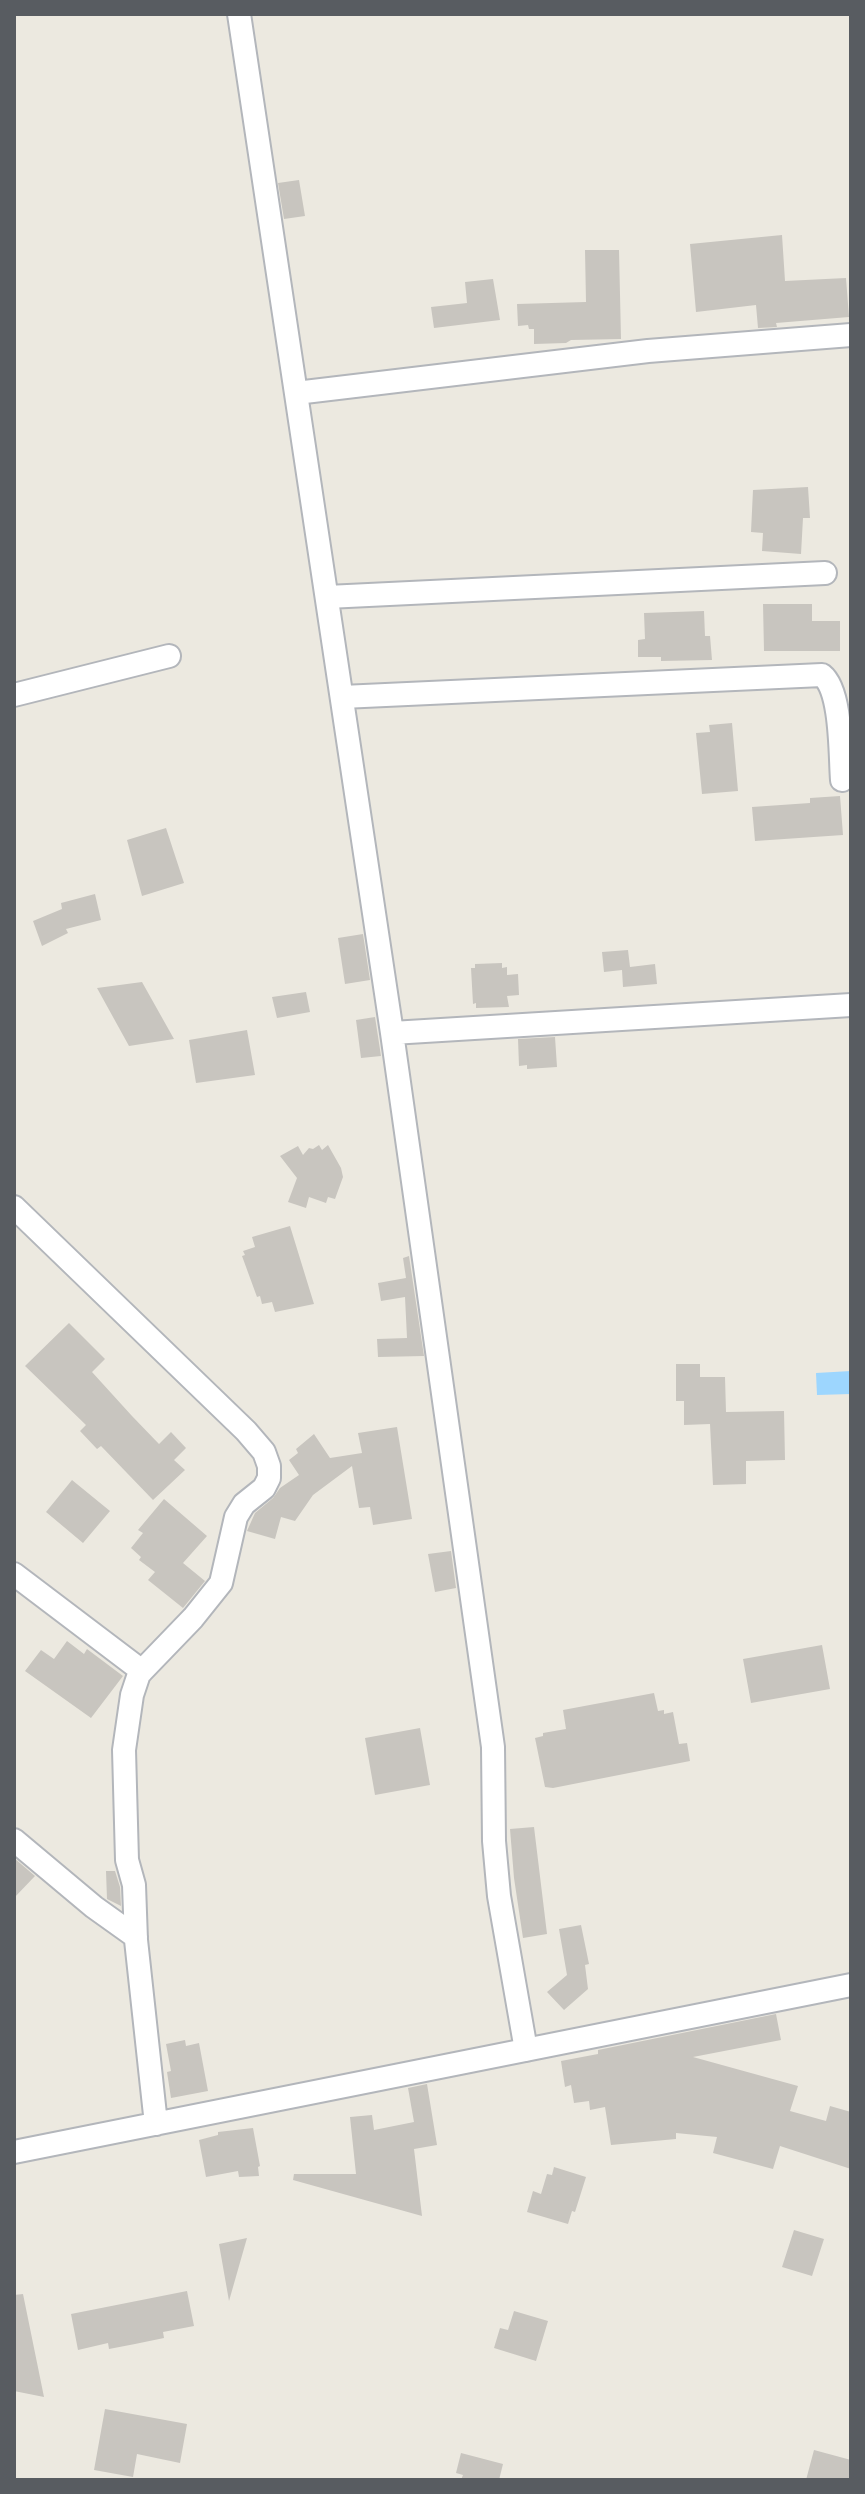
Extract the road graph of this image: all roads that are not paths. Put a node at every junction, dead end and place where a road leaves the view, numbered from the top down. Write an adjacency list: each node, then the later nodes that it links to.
1 (239, 14): 3 (street)
2 (851, 335): 3 (street)
3 (296, 393): 5 (street)
4 (825, 573): 5 (street)
5 (327, 597): 8 (street)
6 (169, 656): 7 (street)
7 (14, 695)
8 (342, 697): 9 (street); 11 (street)
9 (842, 780)
10 (851, 1005): 11 (street)
11 (392, 1033): 18 (street)
12 (14, 1207): 14 (street)
13 (14, 1574): 14 (street)
14 (142, 1671): 16 (street)
15 (14, 1840): 16 (street)
16 (136, 1937): 19 (street)
17 (851, 1985): 18 (street)
18 (526, 2050): 19 (street)
19 (156, 2124): 20 (street)
20 (14, 2152)

